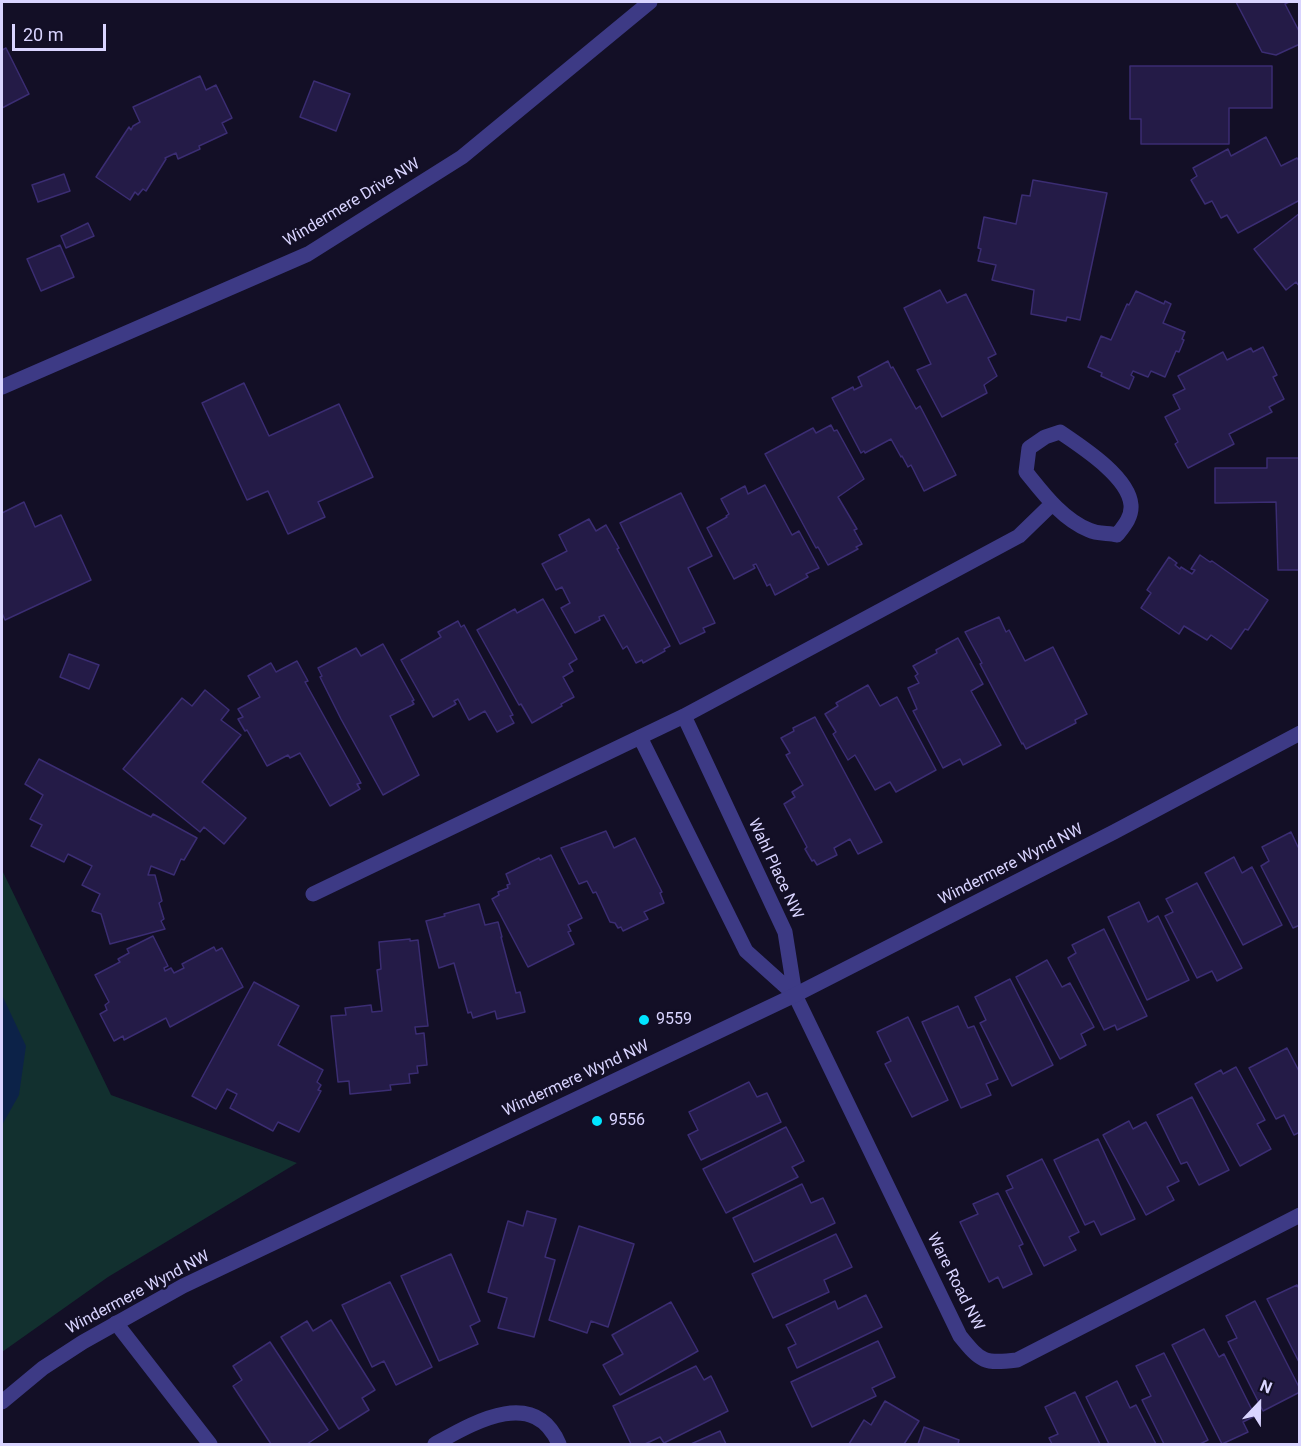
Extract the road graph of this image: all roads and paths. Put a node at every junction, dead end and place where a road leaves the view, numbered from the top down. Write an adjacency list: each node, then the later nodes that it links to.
1 (650, 2): 2 (street, Windermere Drive NW)
2 (2, 387)
3 (1052, 504): 3 (street); 4 (street)
4 (684, 716): 6 (street); 8 (street, Wahl Place NW)
5 (1299, 733): 8 (street, Windermere Wynd NW)
6 (640, 737): 7 (street); 8 (street)
7 (313, 894)
8 (795, 995): 9 (street, Ware Road NW); 10 (street, Windermere Wynd NW)
9 (1299, 1215)
10 (116, 1323): 11 (street, Windermere Wynd NW); 12 (street)
11 (2, 1402)
12 (210, 1444)
13 (435, 1444): 14 (street)
14 (559, 1444)

